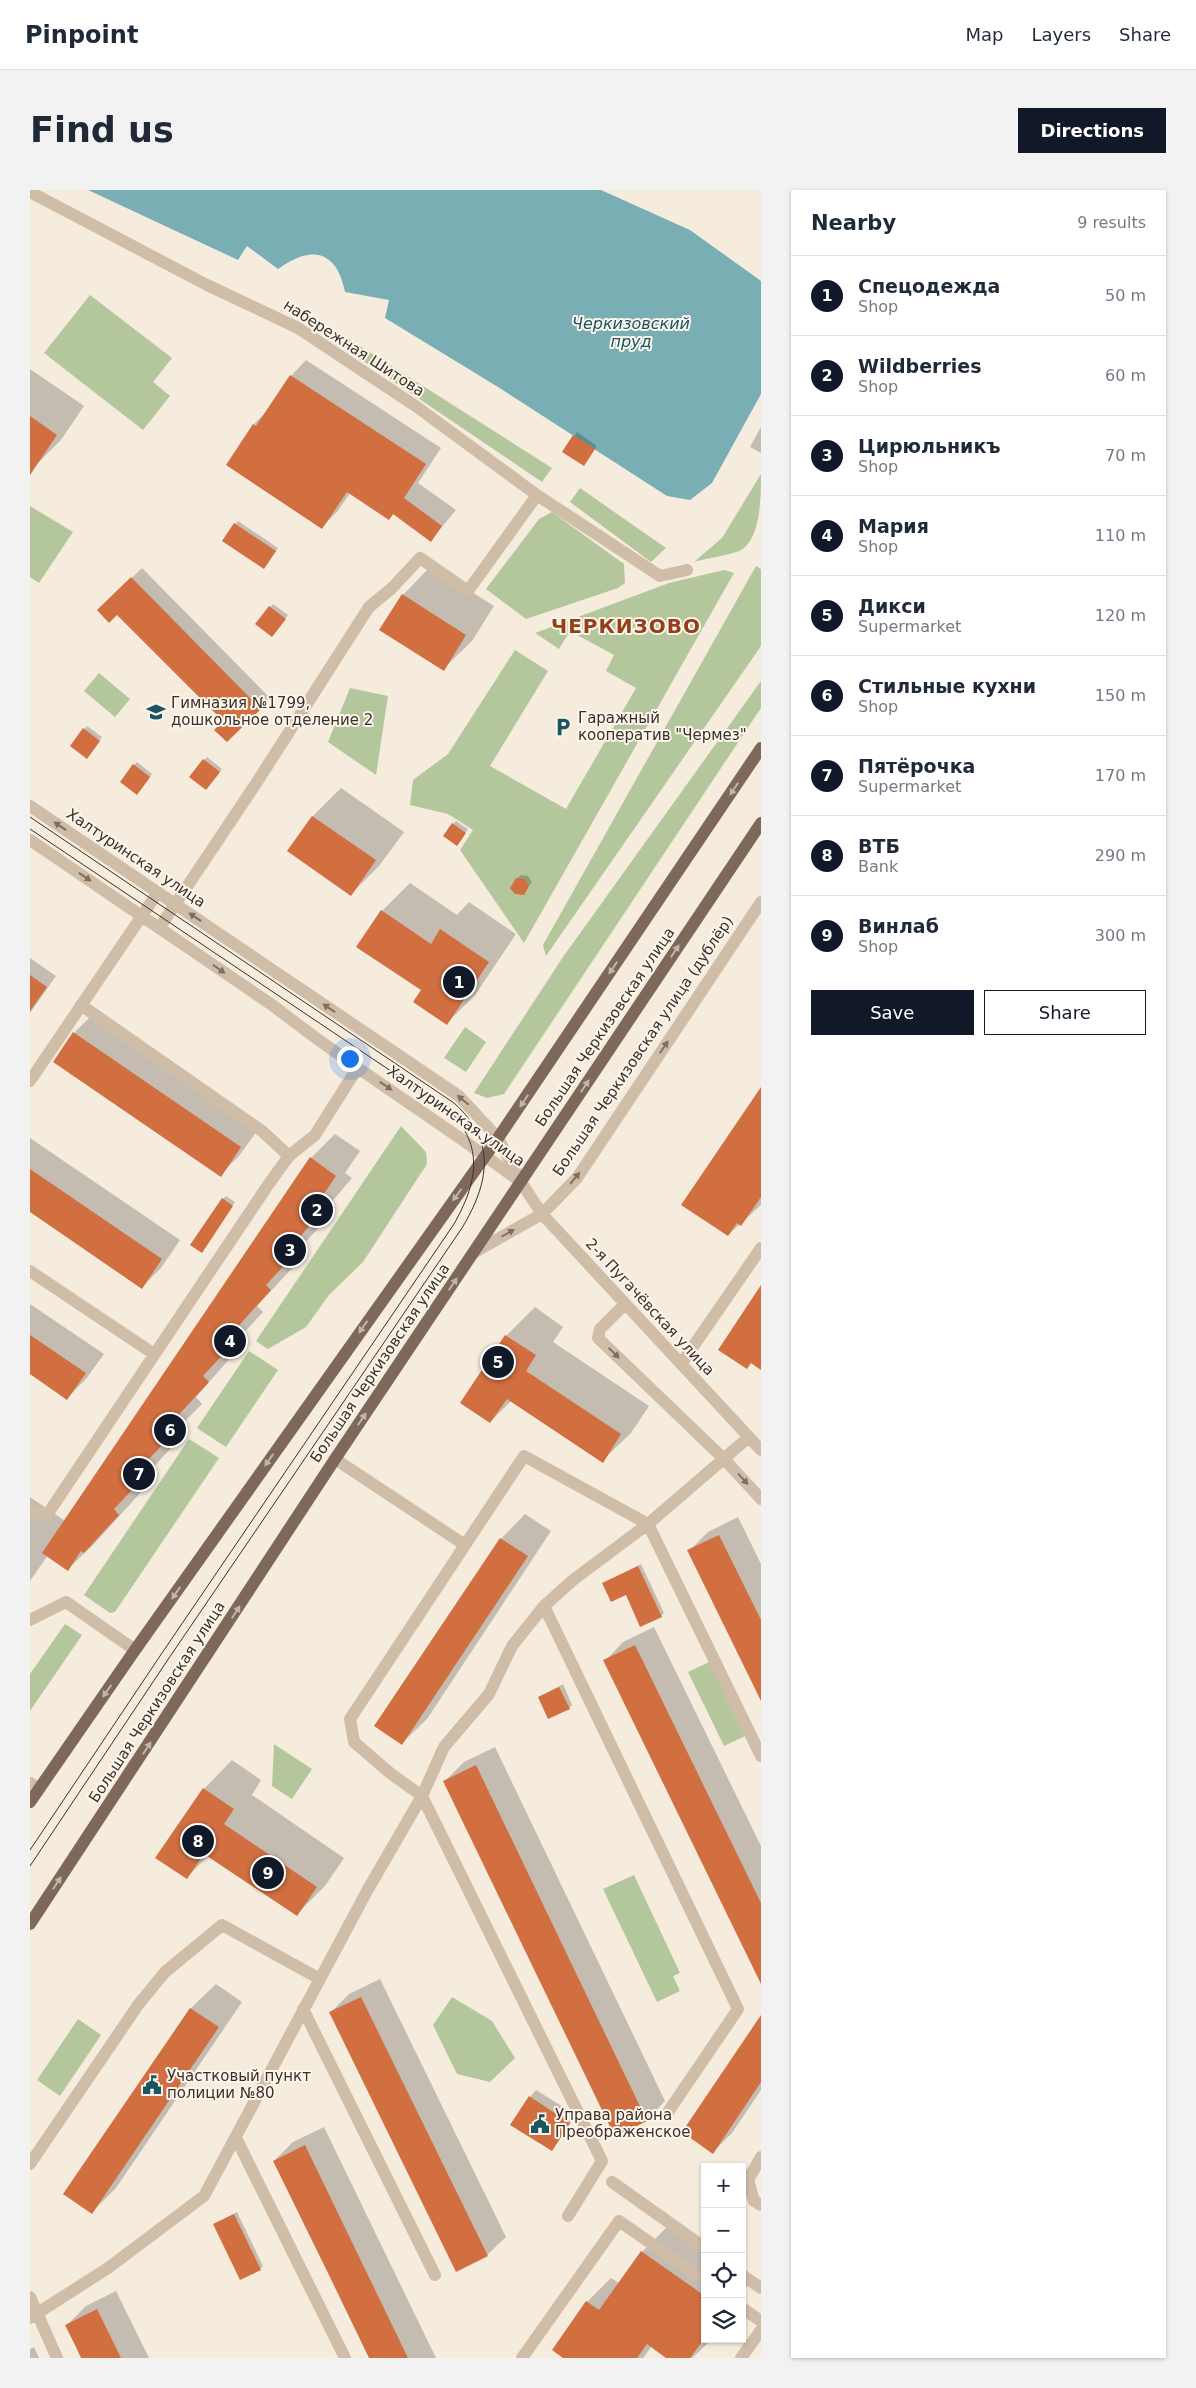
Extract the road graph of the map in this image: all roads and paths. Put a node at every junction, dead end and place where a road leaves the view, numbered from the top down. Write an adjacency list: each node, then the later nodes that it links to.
1 (30, 192): 2 (street, набережная Шитова)
2 (537, 495): 3 (street, набережная Шитова); 10 (street)
3 (687, 570)
4 (761, 748): 16 (main road, Большая Черкизовская улица, one-way to 16)
5 (30, 806): 8 (street, Халтуринская улица, one-way to 5)
6 (761, 823): 19 (main road, Большая Черкизовская улица, one-way to 6)
7 (30, 840): 11 (street, Халтуринская улица, one-way to 11)
8 (158, 892): 10 (street, Халтуринская улица); 11 (street)
9 (761, 902): 20 (street, Большая Черкизовская улица (дублёр), one-way to 9)
10 (176, 904): 12 (street); 16 (street, Халтуринская улица, one-way to 10)
11 (142, 915): 12 (street, Халтуринская улица); 13 (street)
12 (160, 927): 14 (street, Халтуринская улица, one-way to 14)
13 (81, 1005): 15 (street); 18 (street)
14 (358, 1067): 17 (street, Халтуринская улица, one-way to 17); 18 (street)
15 (30, 1081)
16 (498, 1138): 17 (main road, Большая Черкизовская улица); 19 (street, Халтуринская улица)
17 (486, 1155): 19 (street, Халтуринская улица); 37 (main road, Большая Черкизовская улица, one-way to 37)
18 (290, 1156): 25 (street)
19 (521, 1182): 20 (street, 2-я Пугачёвская улица); 22 (main road, Большая Черкизовская улица)
20 (542, 1214): 22 (street, Большая Черкизовская улица (дублёр), one-way to 20); 24 (street, 2-я Пугачёвская улица)
21 (761, 1248): 26 (street)
22 (473, 1253): 30 (main road, Большая Черкизовская улица, one-way to 22)
23 (30, 1272): 25 (street)
24 (625, 1304): 26 (street, 2-я Пугачёвская улица); 29 (street, one-way to 29)
25 (154, 1354): 32 (street)
26 (681, 1364): 27 (street, 2-я Пугачёвская улица)
27 (749, 1437): 28 (street, 2-я Пугачёвская улица); 29 (street)
28 (761, 1450)
29 (724, 1459): 31 (street, one-way to 31); 33 (street)
30 (335, 1460): 34 (street); 42 (main road, Большая Черкизовская улица, one-way to 30)
31 (761, 1499)
32 (30, 1511)
33 (648, 1524): 34 (street); 35 (street); 38 (street)
34 (465, 1545): 40 (street)
35 (544, 1606): 40 (street); 45 (street)
36 (30, 1620): 37 (street)
37 (135, 1650): 39 (main road, Большая Черкизовская улица, one-way to 39)
38 (761, 1756)
39 (34, 1786): 41 (main road, Большая Черкизовская улица)
40 (422, 1796): 43 (street); 51 (street)
41 (30, 1802)
42 (30, 1924)
43 (320, 1979): 44 (street); 48 (street)
44 (303, 2009): 46 (street); 53 (street)
45 (666, 2115)
46 (236, 2138): 59 (street); 63 (street)
47 (761, 2157): 50 (street)
48 (30, 2164)
49 (612, 2182): 52 (street)
50 (761, 2205)
51 (568, 2216)
52 (701, 2245)
53 (436, 2275)
54 (701, 2278): 64 (street)
55 (746, 2278): 56 (street)
56 (761, 2288)
57 (30, 2297): 59 (street)
58 (746, 2311): 60 (street)
59 (33, 2316): 62 (street)
60 (761, 2321)
61 (761, 2330): 65 (street)
62 (57, 2358)
63 (345, 2358)
64 (522, 2358)
65 (741, 2358)

